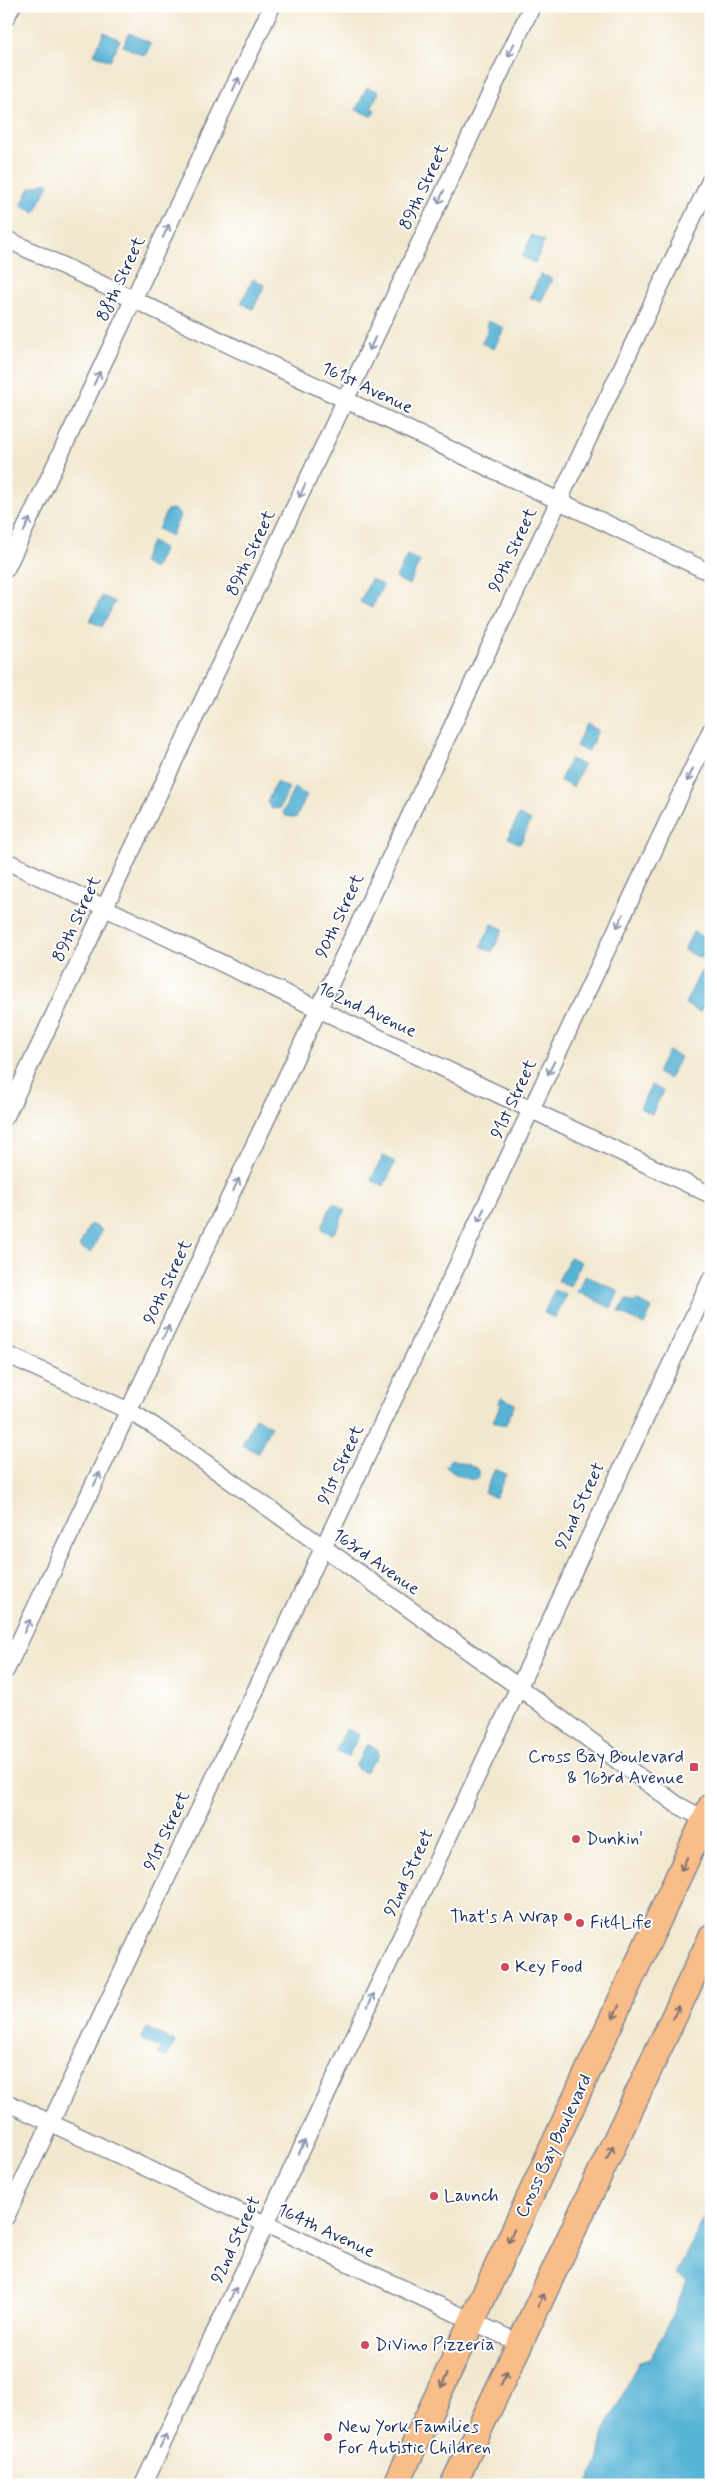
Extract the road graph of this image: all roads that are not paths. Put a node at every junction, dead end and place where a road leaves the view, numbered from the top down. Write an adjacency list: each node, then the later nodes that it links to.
1 (12, 6): 4 (street)
2 (272, 6): 7 (street, 88th Street, one-way to 2)
3 (532, 6): 8 (street, 89th Street, one-way to 8)
4 (6, 18)
5 (711, 179): 9 (street, 90th Street)
6 (6, 239): 7 (street, 161st Avenue)
7 (134, 300): 8 (street, 161st Avenue); 10 (street, 88th Street, one-way to 7)
8 (346, 400): 9 (street, 161st Avenue); 14 (street, 89th Street, one-way to 14)
9 (558, 501): 11 (street, 161st Avenue); 15 (street, 90th Street)
10 (6, 569)
11 (711, 573)
12 (711, 730): 16 (street, 91st Street, one-way to 16)
13 (6, 861): 14 (street, 162nd Avenue)
14 (104, 907): 15 (street, 162nd Avenue); 17 (street, 89th Street)
15 (319, 1009): 16 (street, 162nd Avenue); 21 (street, 90th Street, one-way to 15)
16 (531, 1110): 18 (street, 162nd Avenue); 22 (street, 91st Street, one-way to 22)
17 (6, 1116)
18 (711, 1195)
19 (711, 1279): 24 (street, 92nd Street)
20 (6, 1354): 21 (street, 163rd Avenue)
21 (129, 1411): 22 (street, 163rd Avenue); 23 (street, 90th Street, one-way to 21)
22 (323, 1548): 24 (street, 163rd Avenue); 28 (street, 91st Street)
23 (6, 1670)
24 (517, 1686): 25 (street, 163rd Avenue); 30 (street, 92nd Street, one-way to 24)
25 (709, 1816): 31 (main road, Cross Bay Boulevard, one-way to 31)
26 (711, 1938): 32 (main road, one-way to 26)
27 (6, 2102): 28 (street, 164th Avenue)
28 (51, 2123): 29 (street, 91st Street); 30 (street, 164th Avenue)
29 (6, 2217)
30 (266, 2224): 31 (street, 164th Avenue); 33 (street, 92nd Street, one-way to 30)
31 (472, 2321): 32 (street, 164th Avenue); 34 (main road, Cross Bay Boulevard, one-way to 34)
32 (521, 2344): 35 (main road, one-way to 32)
33 (143, 2485)
34 (396, 2485)
35 (453, 2485)

